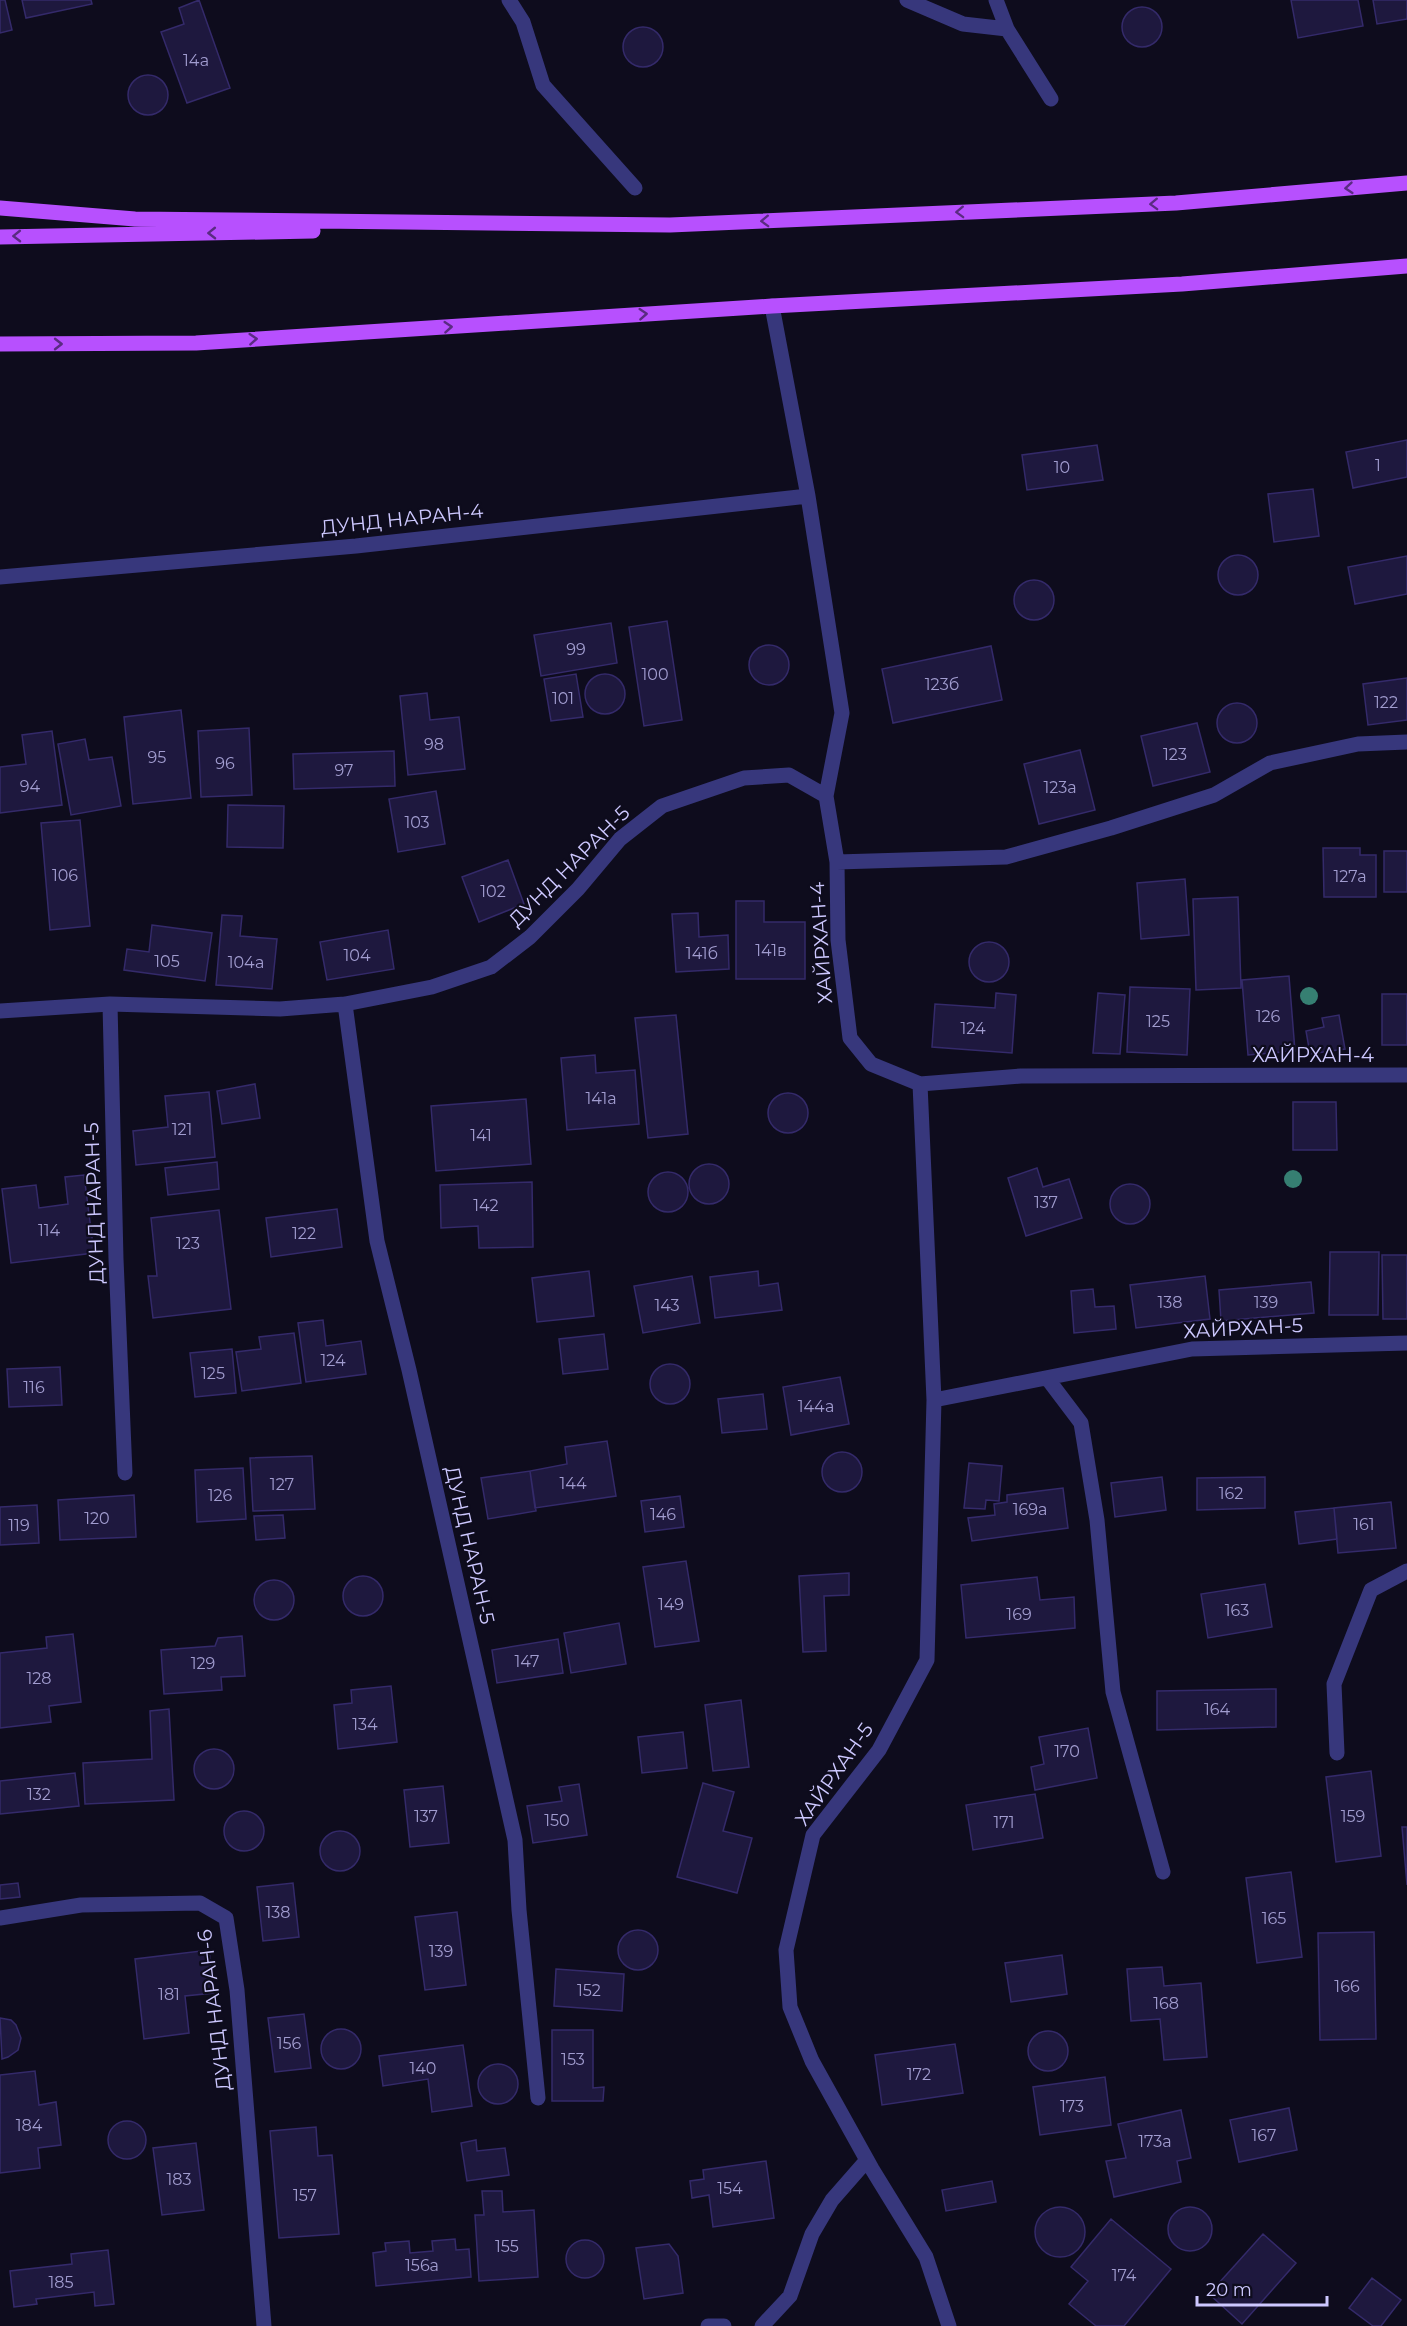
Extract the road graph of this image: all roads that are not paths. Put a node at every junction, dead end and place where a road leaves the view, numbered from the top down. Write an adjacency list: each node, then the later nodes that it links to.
1 (509, 0): 7 (street)
2 (907, 0): 4 (street)
3 (996, 0): 4 (street)
4 (1007, 29): 5 (street)
5 (1051, 99)
6 (1407, 183): 9 (main road, one-way to 9)
7 (635, 188)
8 (0, 208): 9 (main road)
9 (670, 225): 10 (main road, one-way to 10)
10 (0, 237)
11 (1407, 266): 12 (main road)
12 (772, 306): 13 (main road, one-way to 12); 14 (street)
13 (0, 344)
14 (808, 496): 15 (street, ДУНД НАРАН-4); 17 (street)
15 (0, 577)
16 (1407, 742): 18 (street, ХАЙРХАН-4)
17 (826, 796): 18 (street); 20 (street, ДУНД НАРАН-5)
18 (837, 862): 23 (street, ХАЙРХАН-4)
19 (110, 1004): 20 (street, ДУНД НАРАН-5); 21 (street, ДУНД НАРАН-5); 27 (street, ДУНД НАРАН-5)
20 (345, 1004): 32 (street, ДУНД НАРАН-5)
21 (0, 1011)
22 (1407, 1075): 23 (street, ХАЙРХАН-4)
23 (920, 1084): 26 (street)
24 (1407, 1343): 25 (street, ХАЙРХАН-5)
25 (1047, 1378): 26 (street, ХАЙРХАН-5); 30 (street)
26 (934, 1400): 33 (street, ХАЙРХАН-5)
27 (125, 1473)
28 (1407, 1571): 29 (street)
29 (1337, 1753)
30 (1163, 1872)
31 (0, 1918): 34 (street, ДУНД НАРАН-6)
32 (538, 2098)
33 (867, 2160): 37 (street); 38 (street, ХАЙРХАН-5)
34 (264, 2326)
35 (708, 2326): 36 (street)
36 (724, 2326)
37 (762, 2326)
38 (949, 2326)

